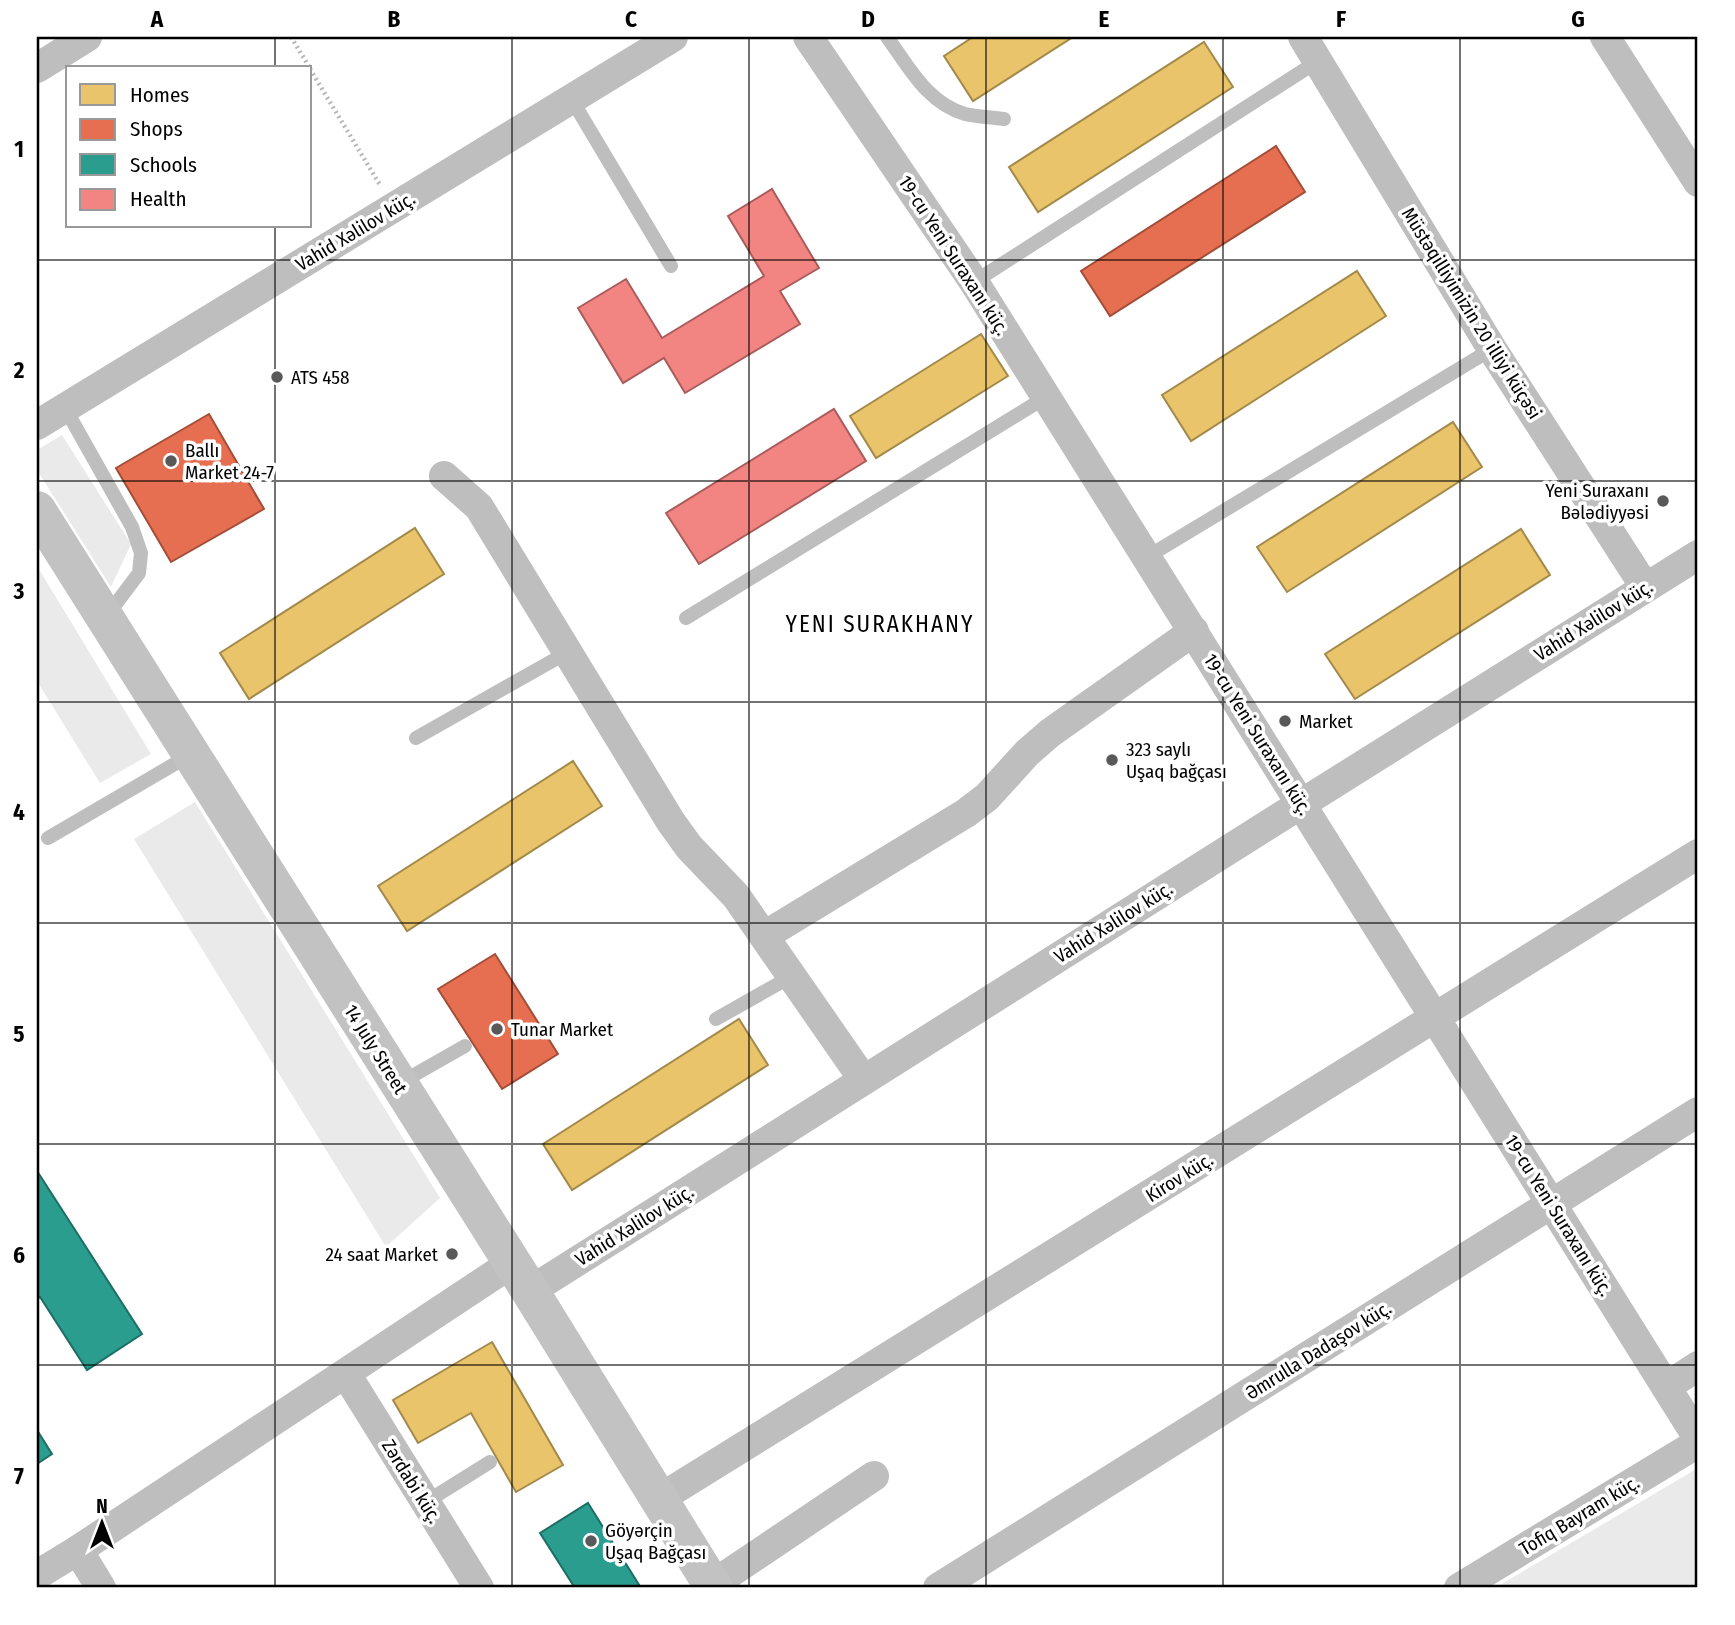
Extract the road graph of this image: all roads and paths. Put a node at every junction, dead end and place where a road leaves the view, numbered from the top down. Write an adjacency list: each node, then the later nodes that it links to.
1 (87, 37): 9 (street)
2 (290, 37): 8 (path)
3 (673, 37): 11 (street, Vahid Xəlilov küç.)
4 (808, 37): 16 (street, 19-cu Yeni Suraxanı küç.)
5 (887, 37): 12 (lane)
6 (1605, 37): 13 (street)
7 (1310, 49): 16 (lane); 17 (street, Müstəqilliyimizin 20 illiyi küçəsi)
8 (309, 66)
9 (37, 68)
10 (312, 71): 14 (path)
11 (572, 100): 14 (street, Vahid Xəlilov küç.); 15 (lane)
12 (1004, 118)
13 (1698, 182)
14 (394, 208): 19 (street, Vahid Xəlilov küç.)
15 (671, 266)
16 (974, 282): 18 (street, 19-cu Yeni Suraxanı küç.)
17 (1492, 349): 23 (lane); 25 (street, Müstəqilliyimizin 20 illiyi küçəsi)
18 (1046, 397): 23 (street, 19-cu Yeni Suraxanı küç.); 26 (lane)
19 (65, 408): 20 (street, Vahid Xəlilov küç.); 27 (lane)
20 (37, 425)
21 (444, 476): 29 (street)
22 (37, 510): 27 (street, 14 July Street)
23 (1147, 557): 28 (street, 19-cu Yeni Suraxanı küç.)
24 (1698, 557): 25 (street, Vahid Xəlilov küç.)
25 (1646, 587): 32 (street, Vahid Xəlilov küç.)
26 (686, 618)
27 (105, 619): 31 (street, 14 July Street)
28 (1194, 631): 32 (street, 19-cu Yeni Suraxanı küç.); 35 (street)
29 (568, 652): 30 (lane); 35 (street)
30 (416, 738)
31 (191, 755): 33 (lane); 41 (street, 14 July Street)
32 (1301, 804): 37 (street, 19-cu Yeni Suraxanı küç.); 40 (street, Vahid Xəlilov küç.)
33 (48, 838)
34 (1698, 854): 37 (street, Kirov küç.)
35 (764, 936): 36 (street)
36 (792, 976): 38 (lane); 40 (street)
37 (1434, 1018): 43 (street, 19-cu Yeni Suraxanı küç.); 51 (street, Kirov küç.)
38 (716, 1020)
39 (465, 1046): 41 (lane)
40 (863, 1079): 44 (street, Vahid Xəlilov küç.)
41 (399, 1084): 44 (street, 14 July Street)
42 (1698, 1112): 43 (street, Əmrulla Dadaşov küç.)
43 (1552, 1203): 47 (street, 19-cu Yeni Suraxanı küç.); 58 (street, Əmrulla Dadaşov küç.)
44 (521, 1277): 46 (street, Vahid Xəlilov küç.); 51 (street, 14 July Street)
45 (1698, 1366): 47 (street)
46 (346, 1374): 52 (street, Zərdabi küç.); 53 (street, Vahid Xəlilov küç.)
47 (1666, 1387): 48 (street, 19-cu Yeni Suraxanı küç.)
48 (1698, 1440): 59 (street, Tofiq Bayram küç.)
49 (490, 1462): 52 (lane)
50 (874, 1476): 55 (street)
51 (659, 1499): 55 (street, 14 July Street)
52 (426, 1502): 57 (street, Zərdabi küç.)
53 (78, 1550): 54 (street, Vahid Xəlilov küç.); 56 (street)
54 (37, 1575)
55 (713, 1586)
56 (101, 1588)
57 (479, 1588)
58 (937, 1588)
59 (1459, 1588)

